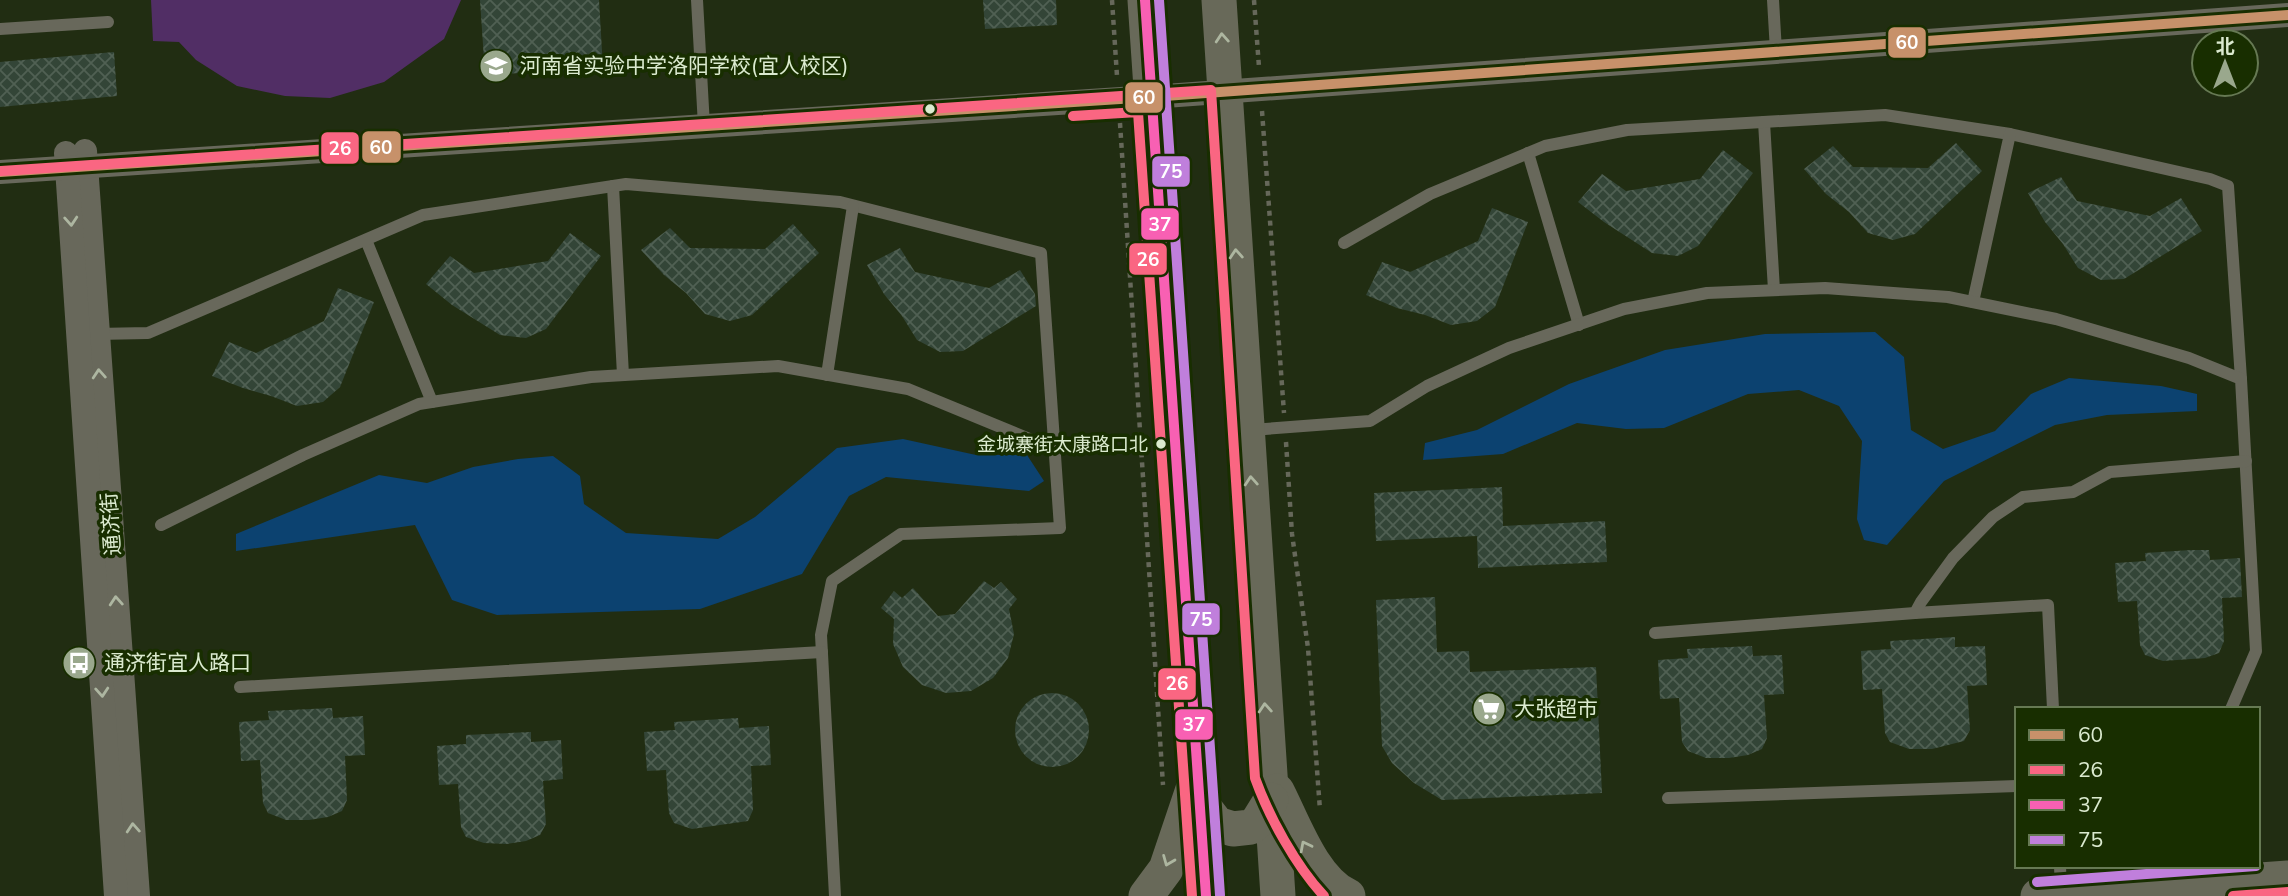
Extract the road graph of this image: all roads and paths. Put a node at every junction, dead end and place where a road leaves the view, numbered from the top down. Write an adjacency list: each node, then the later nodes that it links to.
1 (697, 0): 13 (lane)
2 (1112, 0): 12 (path)
3 (1145, 0): 12 (main road)
4 (1219, 0): 11 (main road, one-way to 4)
5 (1773, 0): 10 (lane)
6 (2263, 0): 10 (street)
7 (2288, 15): 10 (street)
8 (108, 22): 9 (lane)
9 (0, 29)
10 (1776, 43): 11 (street)
11 (1225, 83): 12 (street); 32 (main road, one-way to 11)
12 (1134, 90): 13 (street); 44 (main road); 45 (path)
13 (704, 118): 18 (street)
14 (1764, 122): 15 (lane); 16 (lane); 24 (lane)
15 (2010, 134): 25 (lane); 30 (lane)
16 (1528, 153): 23 (lane); 26 (lane)
17 (0, 157): 18 (street)
18 (76, 159): 19 (street); 27 (street, 通济街)
19 (0, 172)
20 (612, 186): 21 (lane); 22 (lane); 28 (lane)
21 (853, 206): 29 (lane); 33 (lane)
22 (366, 240): 27 (lane); 31 (lane)
23 (1344, 243)
24 (1774, 290): 25 (lane); 26 (lane)
25 (1973, 302): 30 (lane)
26 (1579, 325): 32 (lane)
27 (87, 334): 49 (street, 通济街, one-way to 49); 50 (street, 通济街, one-way to 27)
28 (623, 375): 29 (lane); 31 (lane)
29 (827, 375): 33 (lane)
30 (2241, 379): 34 (lane)
31 (432, 402): 35 (lane)
32 (1247, 430): 43 (main road, one-way to 32)
33 (1054, 449): 38 (lane)
34 (2246, 461): 36 (lane); 41 (lane)
35 (162, 525)
36 (1916, 613): 37 (lane); 40 (lane)
37 (1655, 633)
38 (822, 652): 39 (lane); 51 (lane)
39 (240, 687)
40 (2053, 707)
41 (2232, 707)
42 (2015, 786): 46 (lane)
43 (1270, 788): 44 (main road); 54 (main road); 55 (main road, one-way to 43)
44 (1199, 789): 52 (main road, one-way to 52); 53 (main road)
45 (1163, 791)
46 (1668, 798)
47 (2288, 878): 48 (main road)
48 (2053, 886)
49 (116, 896)
50 (138, 896)
51 (835, 896)
52 (1146, 896)
53 (1206, 896)
54 (1278, 896)
55 (1348, 896)

